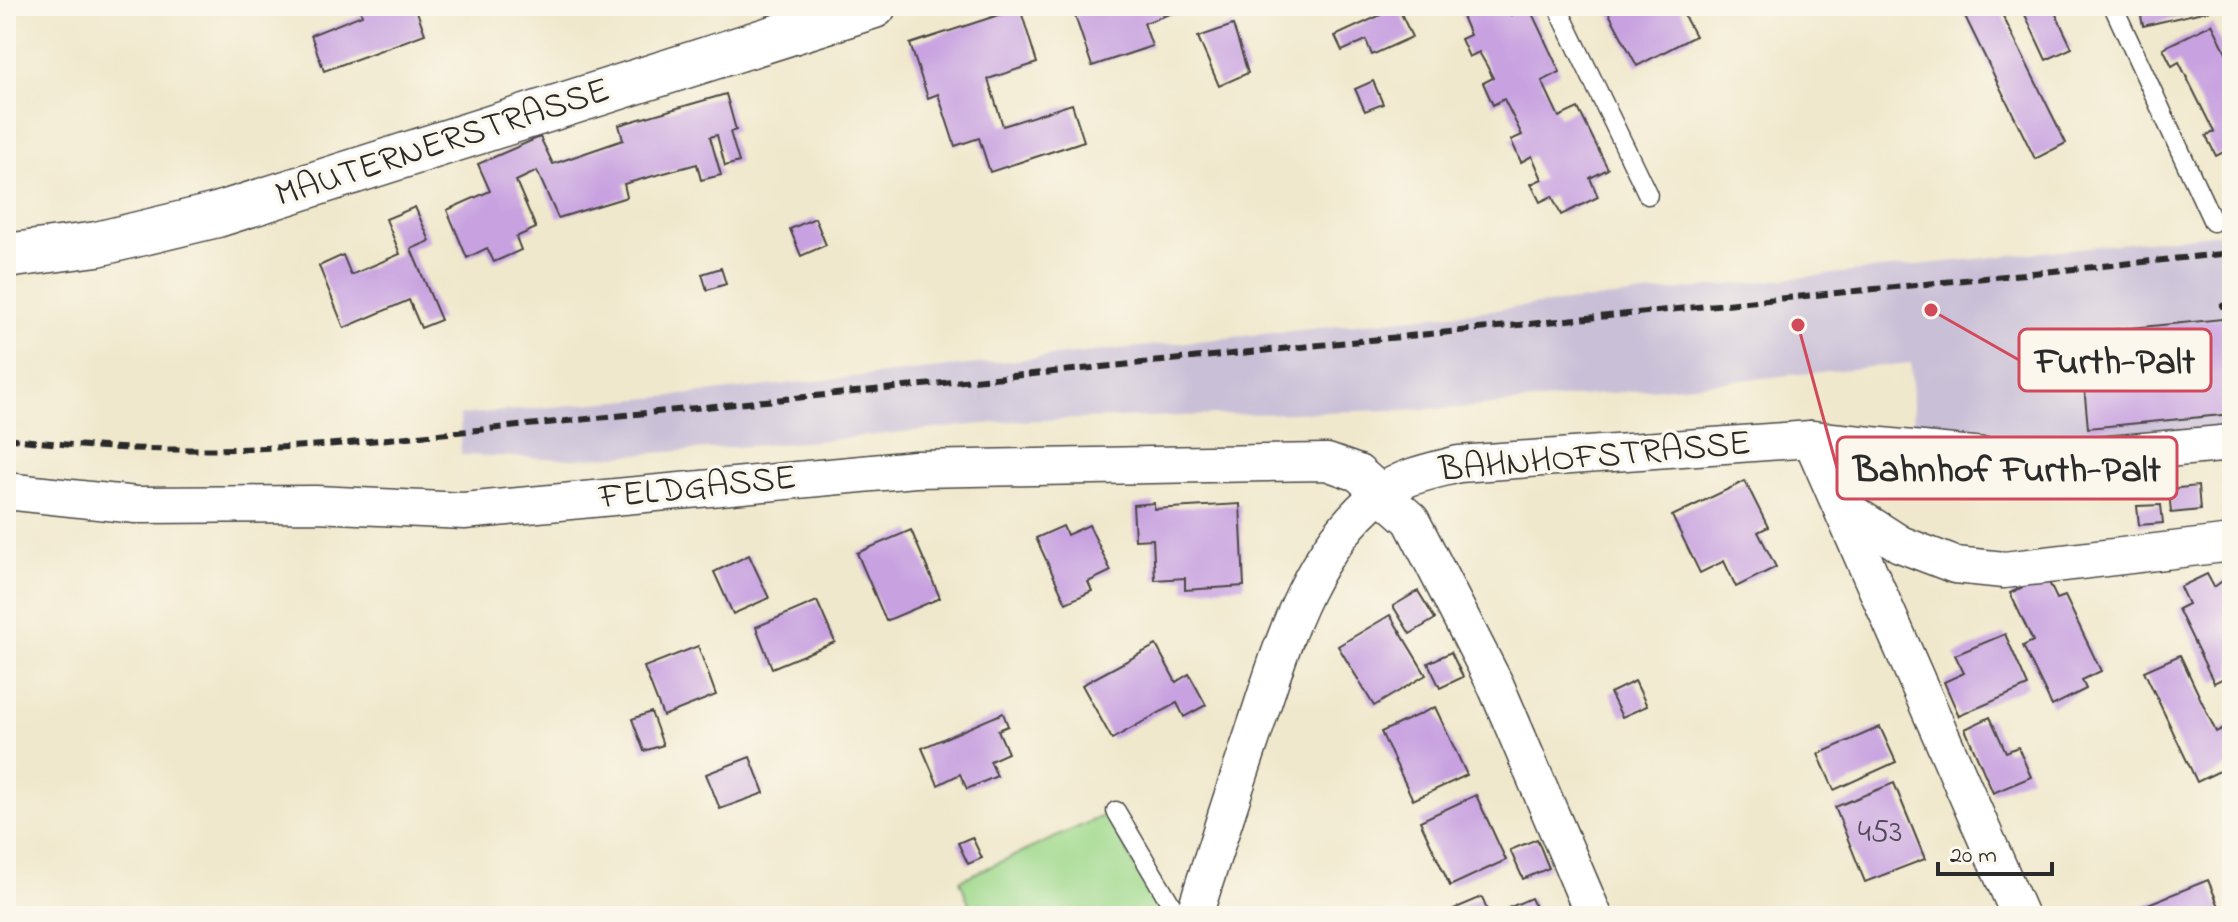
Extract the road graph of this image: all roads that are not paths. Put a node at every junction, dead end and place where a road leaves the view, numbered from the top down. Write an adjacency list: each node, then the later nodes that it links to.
1 (874, 6): 6 (street, MAUTERNERSTRASSE)
2 (1557, 6): 4 (lane)
3 (2113, 6): 5 (lane)
4 (1648, 195)
5 (2213, 222)
6 (6, 256)
7 (1811, 439): 8 (street, BAHNHOFSTRASSE); 10 (street, BAHNHOFSTRASSE); 11 (street)
8 (2232, 443)
9 (6, 491): 10 (street, FELDGASSE)
10 (1382, 492): 15 (street, BAHNHOFSTRASSE); 16 (street, FELDGASSE)
11 (1841, 506): 12 (street); 17 (street)
12 (2232, 543)
13 (1116, 811): 14 (lane)
14 (1178, 916)
15 (1194, 916)
16 (1594, 916)
17 (2020, 916)

